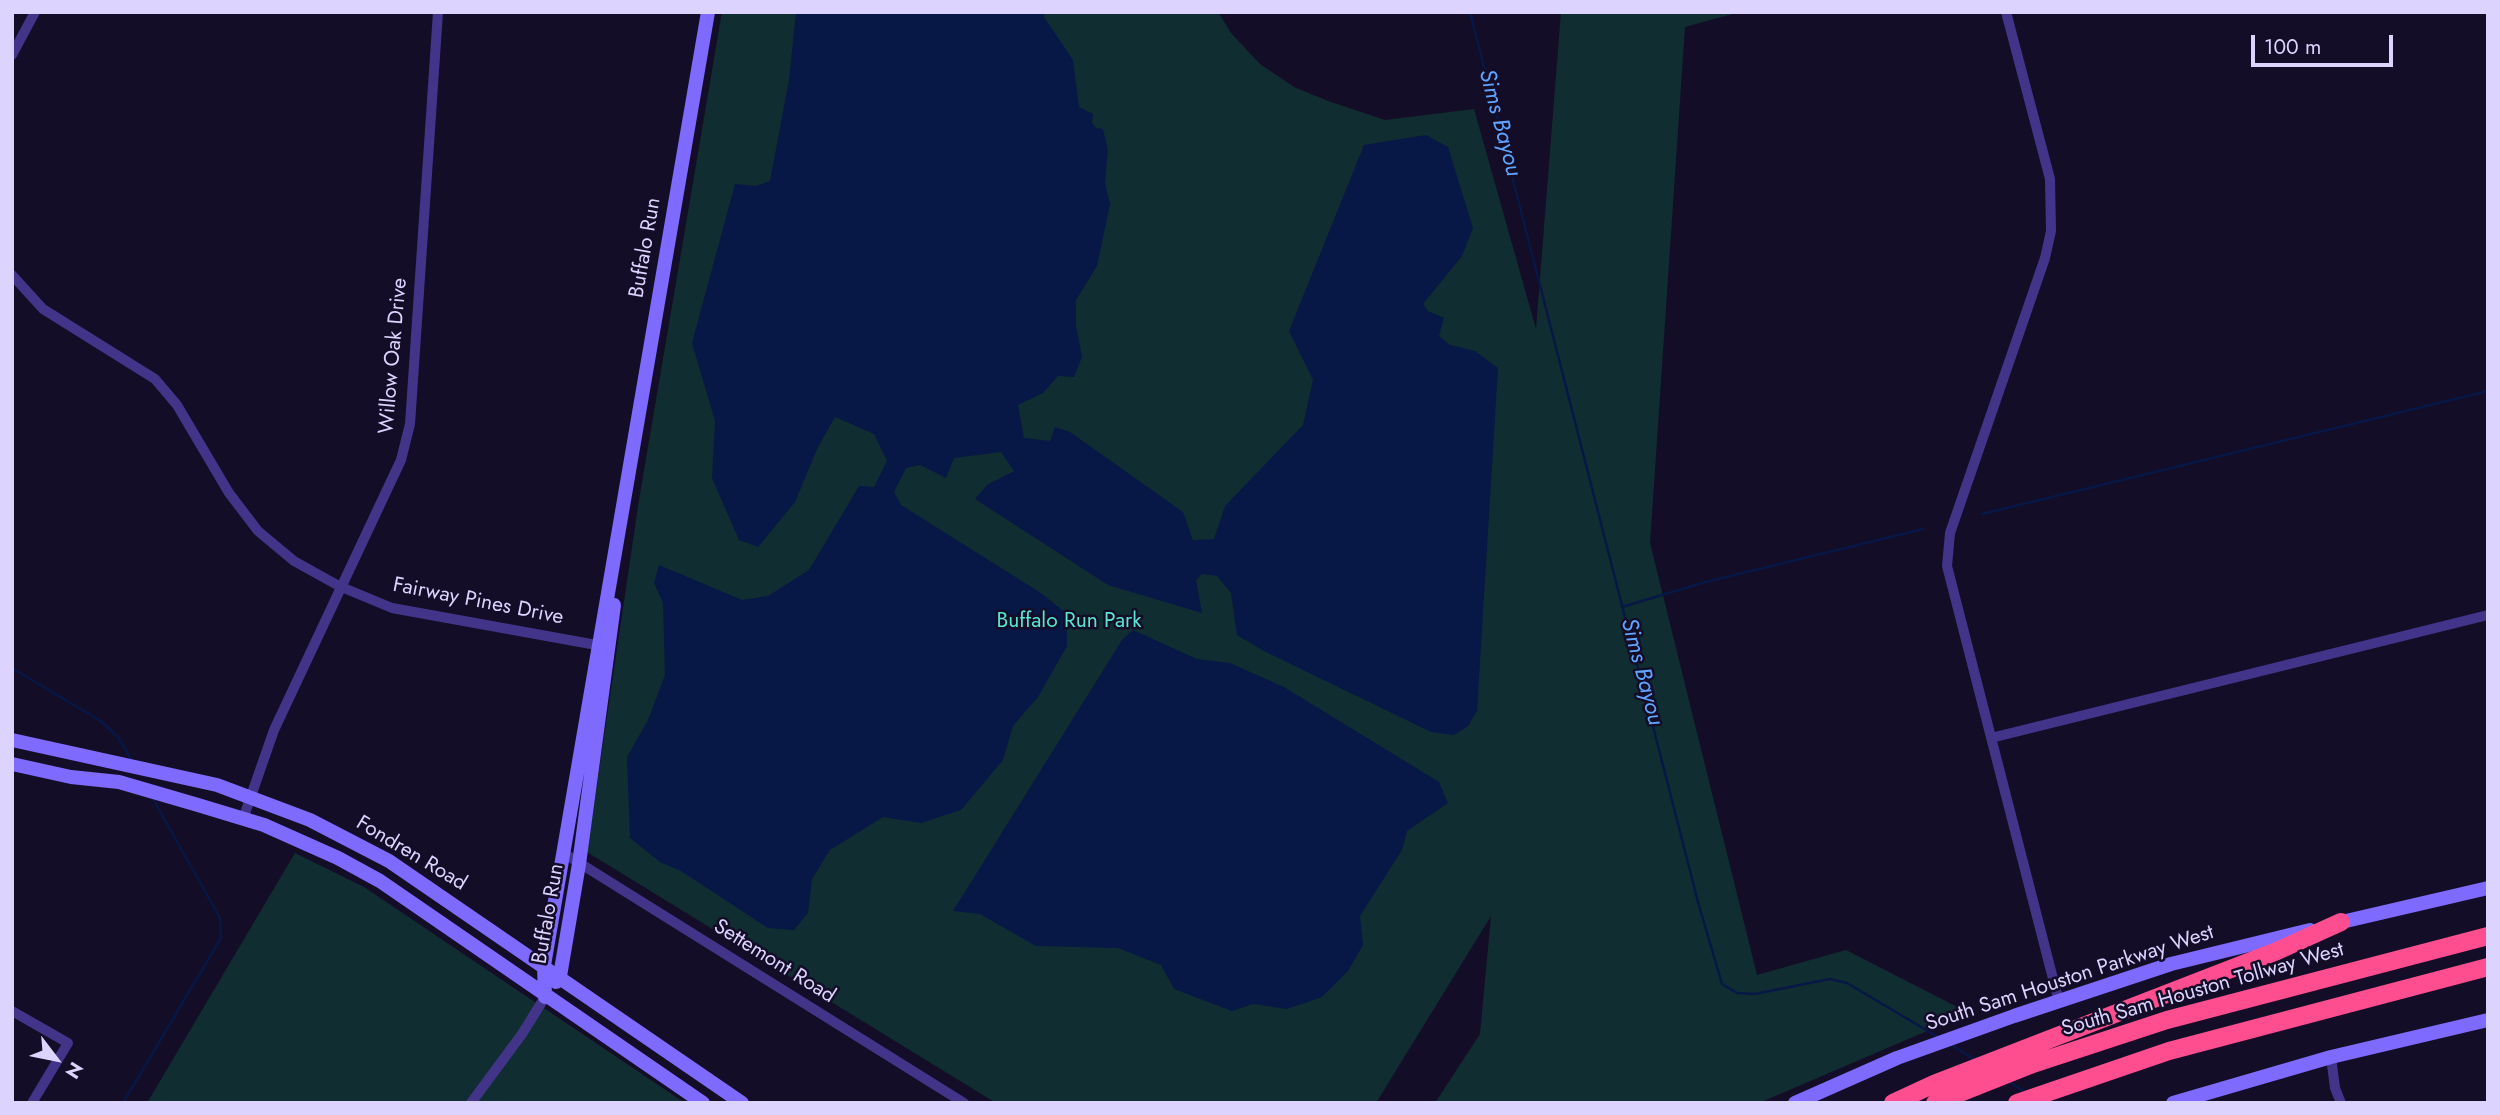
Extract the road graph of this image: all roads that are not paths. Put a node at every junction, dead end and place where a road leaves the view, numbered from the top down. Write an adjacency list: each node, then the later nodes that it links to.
1 (35, 12): 5 (street)
2 (439, 12): 7 (street, Willow Oak Drive)
3 (708, 12): 9 (main road, Buffalo Run)
4 (2006, 12): 10 (street)
5 (12, 55)
6 (12, 275): 7 (street, Fairway Pines Drive)
7 (339, 586): 9 (street, Fairway Pines Drive); 15 (street, Willow Oak Drive)
8 (2488, 615): 10 (street)
9 (604, 646): 17 (main road, Buffalo Run); 19 (main road, Buffalo Run)
10 (1991, 738): 30 (street)
11 (12, 740): 12 (main road, Fondren Road)
12 (78, 755): 14 (street); 15 (main road, Fondren Road)
13 (12, 764): 14 (main road, Fondren Road)
14 (75, 778): 16 (main road, Fondren Road)
15 (251, 797): 16 (street, Willow Oak Drive); 18 (main road, Fondren Road)
16 (243, 819): 20 (main road, Fondren Road)
17 (565, 854): 19 (street, Settemont Road); 22 (main road, Buffalo Run)
18 (389, 861): 20 (main road); 25 (main road, Fondren Road)
19 (579, 864): 28 (main road, Buffalo Run); 40 (street, Settemont Road)
20 (380, 881): 29 (main road, Fondren Road)
21 (2488, 888): 23 (main road, South Sam Houston Parkway West)
22 (554, 909): 25 (main road); 26 (main road, Buffalo Run)
23 (2341, 922): 30 (main road, South Sam Houston Parkway West); 42 (highway)
24 (2488, 936): 43 (highway, South Sam Houston Tollway West)
25 (517, 947): 26 (main road, Fondren Road)
26 (544, 965): 28 (main road, Fondren Road); 29 (main road, Buffalo Run)
27 (2488, 967): 44 (highway)
28 (560, 976): 29 (main road, Buffalo Run); 33 (main road, Fondren Road)
29 (545, 997): 35 (main road, Fondren Road); 37 (street)
30 (2059, 1002): 41 (main road, South Sam Houston Parkway West)
31 (12, 1011): 36 (street)
32 (2488, 1020): 34 (main road)
33 (658, 1044): 35 (main road); 39 (main road, Fondren Road)
34 (2331, 1057): 45 (main road); 46 (street)
35 (645, 1064): 38 (main road, Fondren Road)
36 (32, 1103)
37 (471, 1103)
38 (704, 1103)
39 (743, 1103)
40 (964, 1103)
41 (1795, 1103)
42 (1893, 1103)
43 (1935, 1103)
44 (2017, 1103)
45 (2172, 1103)
46 (2341, 1103)

